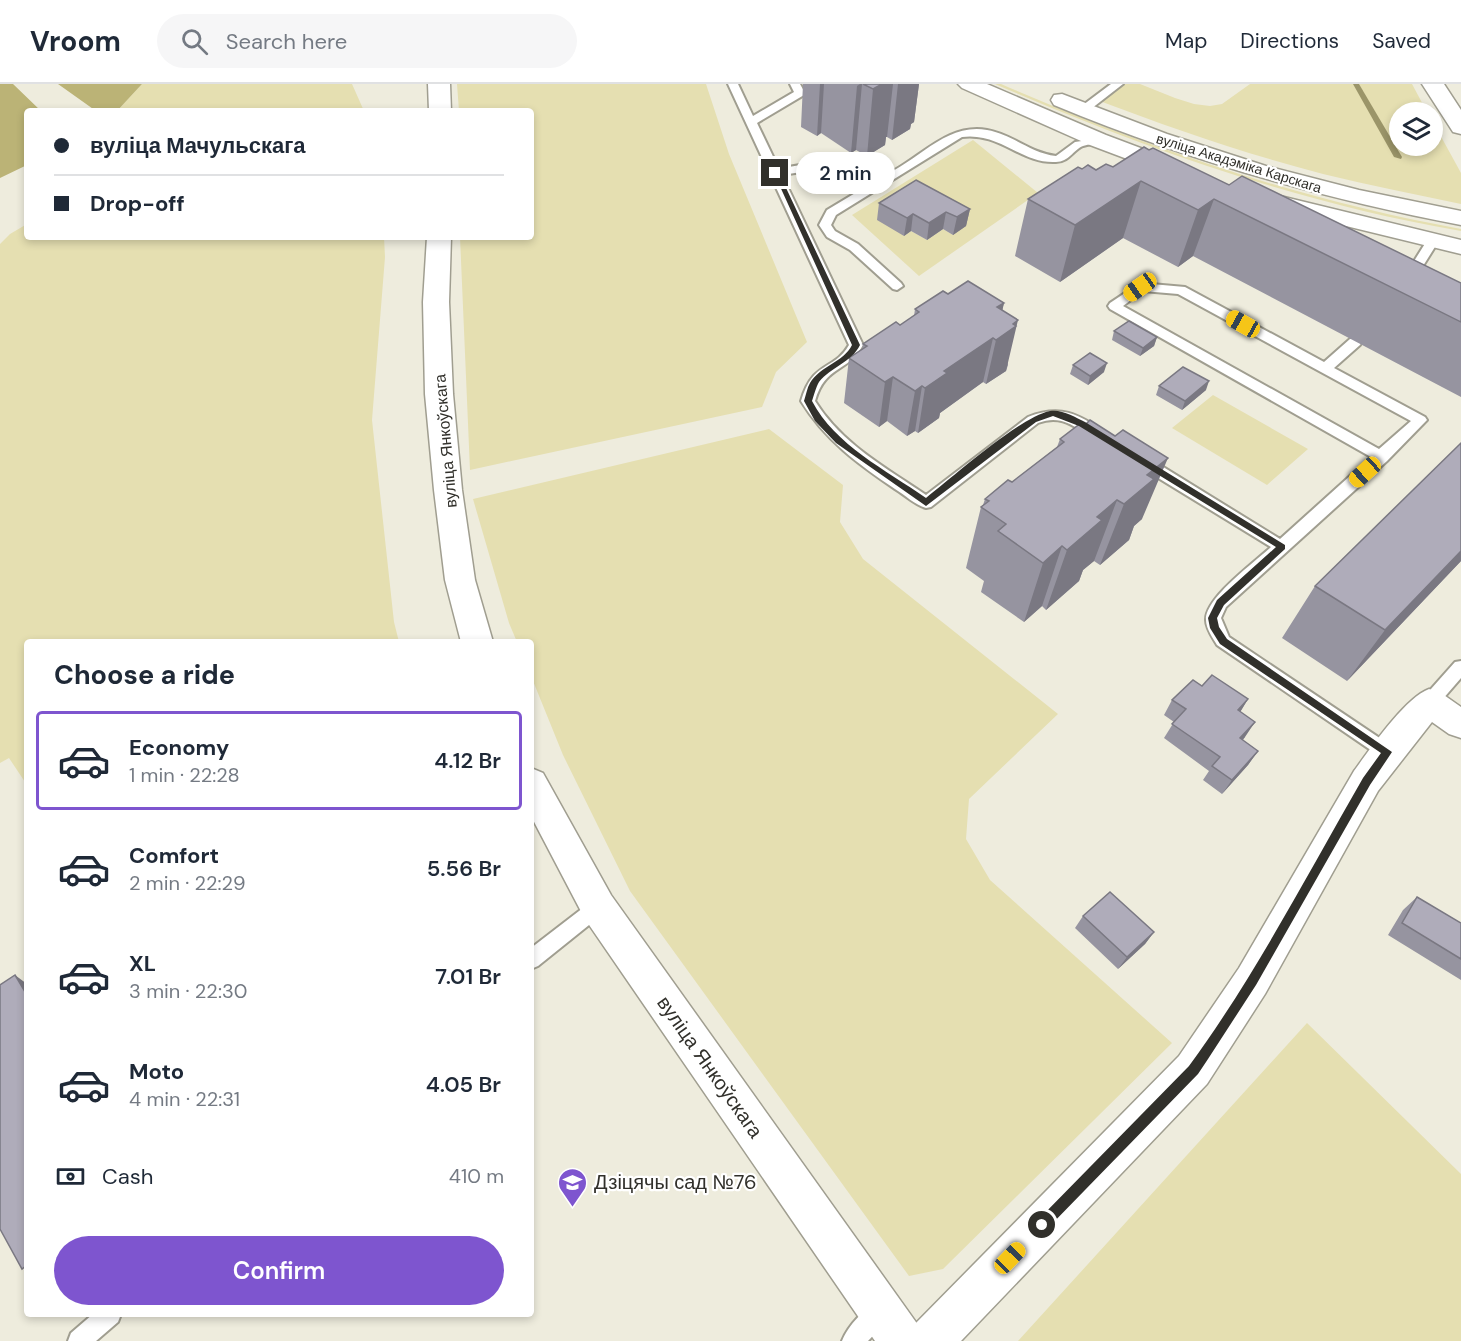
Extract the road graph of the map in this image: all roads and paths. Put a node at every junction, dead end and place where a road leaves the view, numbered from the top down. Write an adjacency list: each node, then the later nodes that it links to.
1 (440, 84): 8 (street)
2 (733, 84): 10 (lane)
3 (795, 84): 10 (lane)
4 (969, 84): 12 (street, вуліца Акадэміка Карскага)
5 (1118, 84): 9 (lane)
6 (1433, 84): 11 (street)
7 (1044, 93): 9 (street, вуліца Акадэміка Карскага)
8 (440, 108)
9 (1083, 110): 17 (street, вуліца Акадэміка Карскага)
10 (752, 121): 13 (lane)
11 (1461, 127)
12 (1098, 140): 14 (street, вуліца Акадэміка Карскага); 15 (lane)
13 (775, 173): 15 (lane); 25 (lane)
14 (1191, 175)
15 (884, 180): 21 (lane)
16 (1253, 195): 19 (street, вуліца Акадэміка Карскага)
17 (1461, 218)
18 (439, 240): 29 (street, вуліца Янкоўскага)
19 (1432, 242): 20 (street, вуліца Акадэміка Карскага); 22 (lane)
20 (1461, 247)
21 (897, 286)
22 (1399, 296)
23 (1355, 342): 24 (lane)
24 (1324, 369): 27 (lane); 27 (lane)
25 (1112, 442)
26 (1132, 454): 28 (lane)
27 (1382, 457): 28 (lane)
28 (1282, 547): 33 (lane)
29 (476, 639)
30 (1461, 667): 31 (lane)
31 (1429, 703): 32 (street); 33 (street)
32 (1461, 724)
33 (1387, 752): 41 (street)
34 (534, 789): 35 (street, вуліца Янкоўскага)
35 (598, 907): 36 (lane); 38 (street, вуліца Янкоўскага)
36 (534, 958)
37 (107, 1317): 39 (lane)
38 (892, 1326): 40 (lane)
39 (79, 1341)
40 (853, 1341)
41 (930, 1341)

